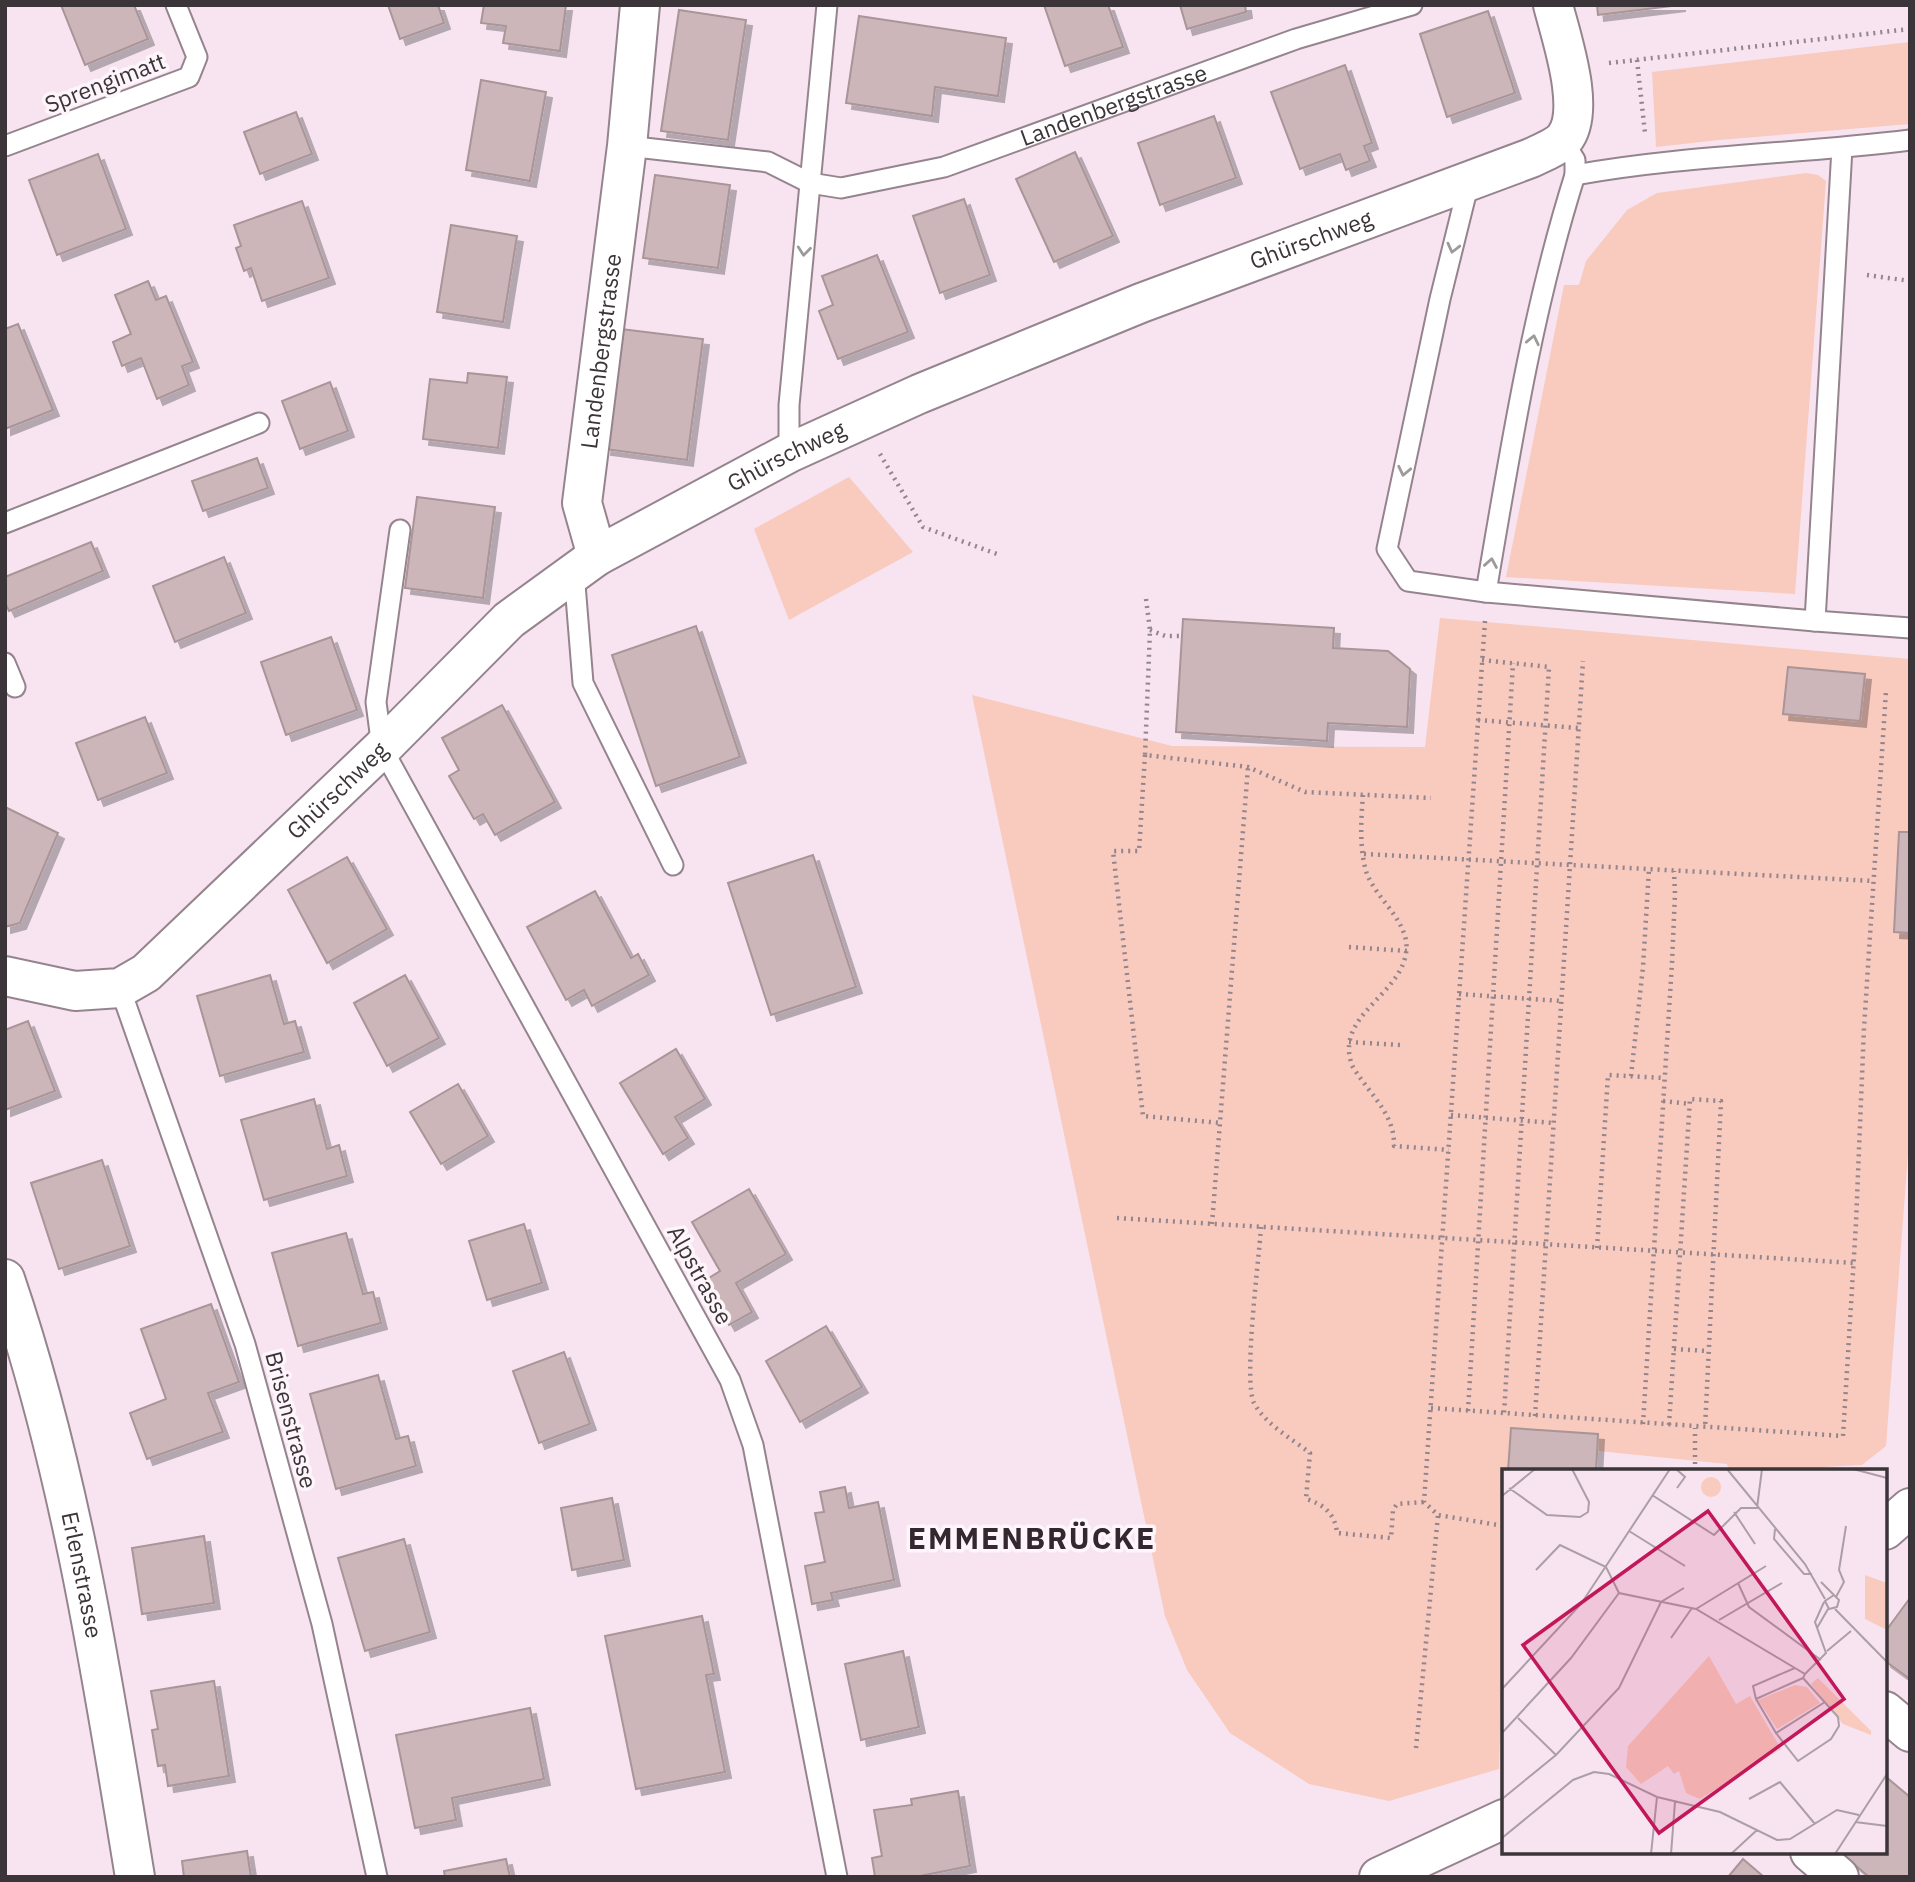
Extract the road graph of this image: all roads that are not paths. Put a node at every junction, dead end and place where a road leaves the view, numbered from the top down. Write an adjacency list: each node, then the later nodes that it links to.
1 (176, 5): 7 (lane, Sprengimatt)
2 (640, 5): 8 (street, Landenbergstrasse)
3 (827, 5): 12 (lane)
4 (1412, 5): 12 (lane, Landenbergstrasse)
5 (1553, 5): 10 (street)
6 (1910, 140): 9 (lane)
7 (5, 146)
8 (627, 146): 12 (lane, Landenbergstrasse); 17 (street, Landenbergstrasse)
9 (1842, 148): 10 (lane); 19 (lane)
10 (1569, 158): 11 (street, Ghürschweg); 18 (lane, one-way to 10)
11 (1469, 182): 14 (street, Ghürschweg); 18 (lane, one-way to 18)
12 (810, 183): 14 (lane, one-way to 14)
13 (259, 423): 15 (lane)
14 (789, 453): 17 (street, Ghürschweg)
15 (5, 523)
16 (400, 530): 23 (lane)
17 (585, 564): 23 (street, Ghürschweg); 24 (lane)
18 (1486, 602): 19 (lane)
19 (1815, 621): 20 (lane)
20 (1910, 628)
21 (5, 663): 22 (lane)
22 (15, 687)
23 (382, 748): 26 (street, Ghürschweg); 36 (lane, Alpstrasse)
24 (673, 865)
25 (5, 976): 26 (street, Ghürschweg)
26 (120, 988): 35 (lane, Brisenstrasse)
27 (5, 1279): 34 (street, Erlenstrasse)
28 (1910, 1508): 29 (street)
29 (1887, 1528)
30 (1887, 1713): 31 (street)
31 (1910, 1732)
32 (1502, 1820): 37 (street)
33 (1812, 1854): 38 (street)
34 (135, 1877)
35 (377, 1877)
36 (836, 1877)
37 (1379, 1877)
38 (1839, 1877)

